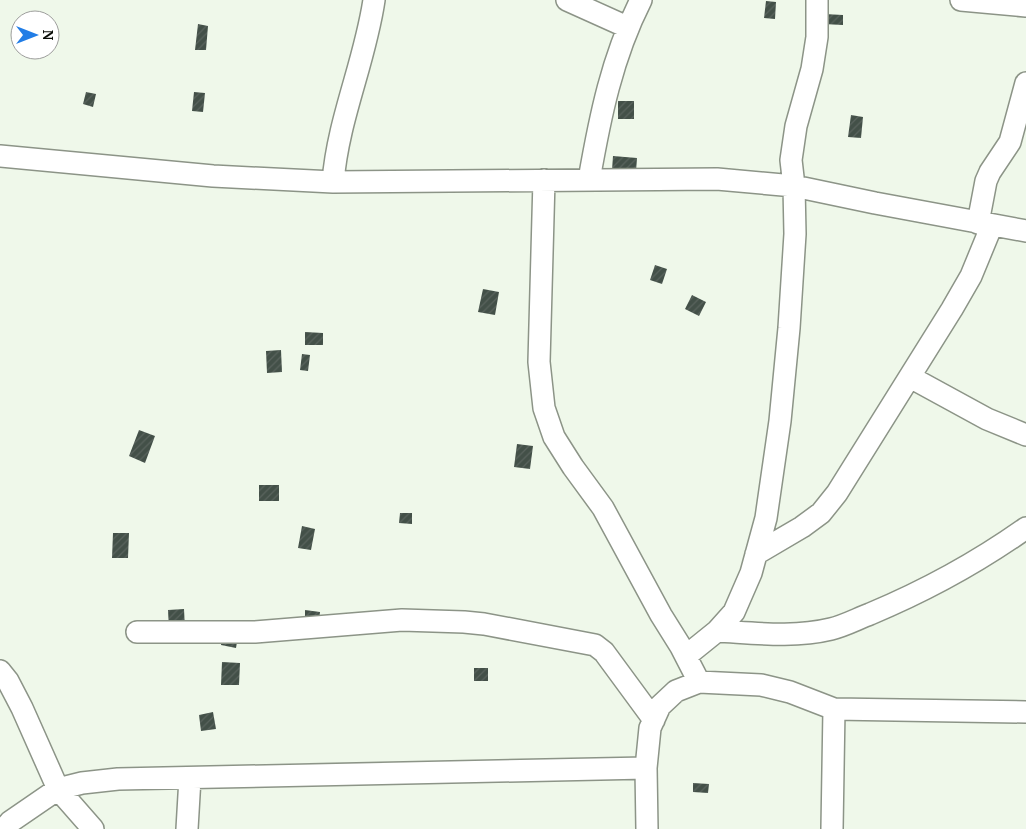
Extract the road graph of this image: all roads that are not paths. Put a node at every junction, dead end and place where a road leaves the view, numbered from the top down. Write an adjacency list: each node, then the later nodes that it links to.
1 (374, 0): 12 (street)
2 (567, 0): 7 (street)
3 (641, 0): 7 (street)
4 (817, 0): 13 (street)
5 (961, 0): 6 (street)
6 (1026, 6)
7 (627, 27): 11 (street)
8 (1026, 83): 14 (street)
9 (0, 156): 12 (street)
10 (544, 180): 11 (street); 12 (street); 22 (street)
11 (588, 180): 13 (street)
12 (333, 182)
13 (794, 186): 14 (street); 19 (street)
14 (985, 224): 15 (street); 16 (street)
15 (1026, 230)
16 (910, 377): 17 (street); 19 (street)
17 (1026, 435)
18 (1026, 528): 21 (street)
19 (756, 554): 21 (street)
20 (138, 632): 27 (street)
21 (717, 632): 22 (street)
22 (686, 656): 24 (street)
23 (0, 671): 30 (street)
24 (699, 682): 25 (street); 27 (street)
25 (834, 709): 26 (street); 35 (street)
26 (1026, 712)
27 (654, 720): 28 (street)
28 (646, 768): 29 (street); 34 (street)
29 (190, 778): 30 (street); 33 (street)
30 (58, 789): 31 (street); 32 (street)
31 (4, 829)
32 (93, 829)
33 (187, 829)
34 (647, 829)
35 (832, 829)

